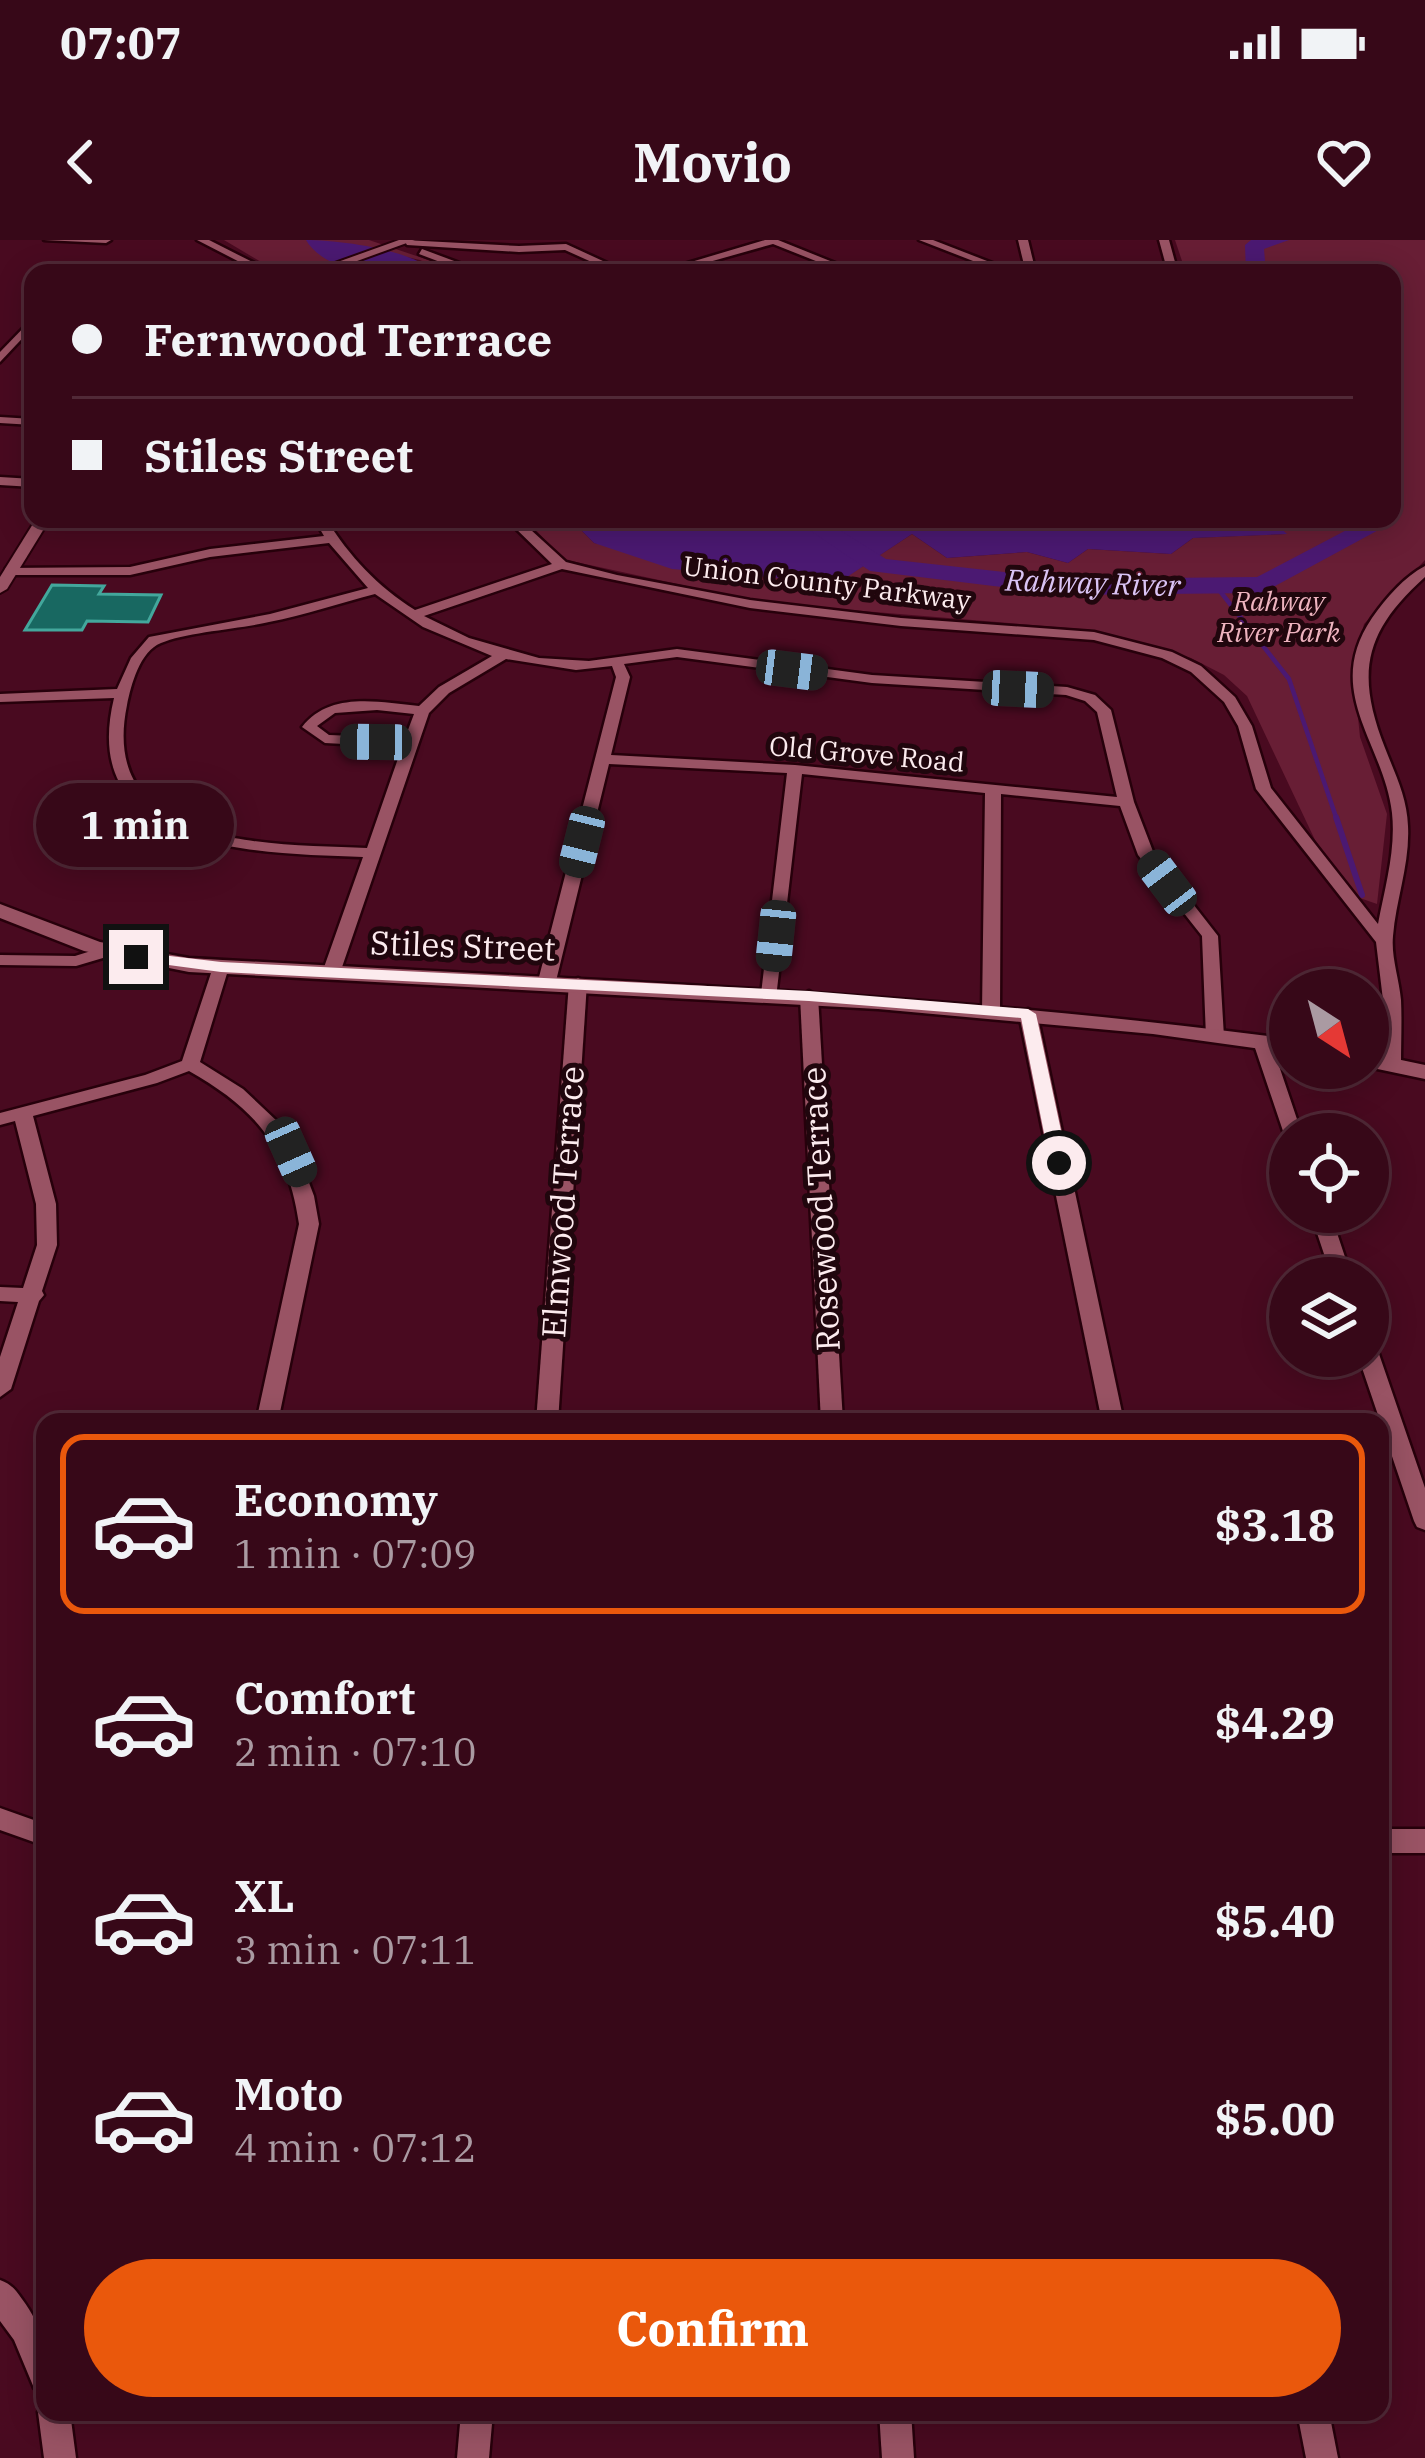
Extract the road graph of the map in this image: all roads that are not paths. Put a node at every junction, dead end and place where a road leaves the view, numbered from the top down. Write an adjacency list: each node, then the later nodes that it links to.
1 (49, 240): 6 (street)
2 (202, 240): 11 (street)
3 (531, 240): 10 (street)
4 (594, 240): 9 (street)
5 (924, 240): 17 (street)
6 (106, 241)
7 (772, 241): 15 (street); 16 (street)
8 (401, 245): 10 (street); 12 (street); 13 (street)
9 (566, 247): 10 (street); 14 (street)
10 (519, 249)
11 (251, 264)
12 (342, 264)
13 (453, 264)
14 (604, 264)
15 (690, 264)
16 (831, 264)
17 (989, 264)
18 (24, 331): 19 (street)
19 (0, 359)
20 (37, 528): 26 (street)
21 (324, 528): 23 (street)
22 (522, 528): 24 (street)
23 (330, 539): 26 (street); 28 (street)
24 (561, 565): 29 (street); 42 (street, Union County Parkway)
25 (1425, 570): 42 (street)
26 (11, 571): 27 (street)
27 (0, 589)
28 (374, 590): 29 (street); 32 (street)
29 (414, 615): 30 (street)
30 (502, 655): 31 (street); 34 (street)
31 (617, 663): 36 (street); 39 (street)
32 (121, 693): 33 (street); 40 (street)
33 (0, 698)
34 (422, 711): 35 (street); 35 (street)
35 (410, 743): 40 (street)
36 (603, 759): 37 (street, Old Grove Road); 49 (street)
37 (795, 769): 38 (street, Old Grove Road); 51 (street)
38 (993, 790): 39 (street, Old Grove Road); 53 (street)
39 (1126, 802): 56 (street)
40 (373, 853): 47 (street)
41 (0, 910): 43 (main road, Stiles Street)
42 (1384, 942): 46 (street)
43 (107, 951): 44 (street); 45 (main road, Stiles Street)
44 (0, 960)
45 (221, 967): 47 (main road, Stiles Street); 59 (street)
46 (1388, 969)
47 (331, 973): 49 (main road, Stiles Street)
48 (1389, 978): 55 (street)
49 (547, 981): 50 (main road, Stiles Street)
50 (578, 983): 51 (main road, Stiles Street); 70 (street, Elmwood Terrace)
51 (770, 994): 52 (main road, Stiles Street)
52 (809, 996): 53 (main road, Stiles Street); 71 (street, Rosewood Terrace)
53 (992, 1011): 54 (main road, Stiles Street)
54 (1028, 1014): 56 (main road, Stiles Street); 72 (street)
55 (1389, 1016)
56 (1215, 1037): 57 (main road, Stiles Street)
57 (1262, 1042): 58 (main road, Stiles Street); 62 (street)
58 (1269, 1043)
59 (190, 1064): 63 (street); 69 (street)
60 (1389, 1064): 61 (main road)
61 (1425, 1072)
62 (1286, 1113)
63 (23, 1114): 64 (street); 66 (street)
64 (0, 1119)
65 (0, 1294): 66 (street)
66 (34, 1295): 68 (street)
67 (1376, 1377): 73 (street)
68 (0, 1389)
69 (269, 1413)
70 (548, 1413)
71 (832, 1413)
72 (1111, 1413)
73 (1388, 1413)
74 (1389, 1416): 75 (street)
75 (1425, 1521)
76 (0, 1820): 77 (street)
77 (36, 1832)
78 (1389, 1841): 79 (street)
79 (1425, 1841)
80 (0, 2295): 81 (street)
81 (36, 2355)
82 (55, 2421): 86 (street)
83 (476, 2421): 87 (street)
84 (896, 2421): 88 (street)
85 (1314, 2421): 89 (street)
86 (60, 2458)
87 (473, 2458)
88 (898, 2458)
89 (1322, 2458)

